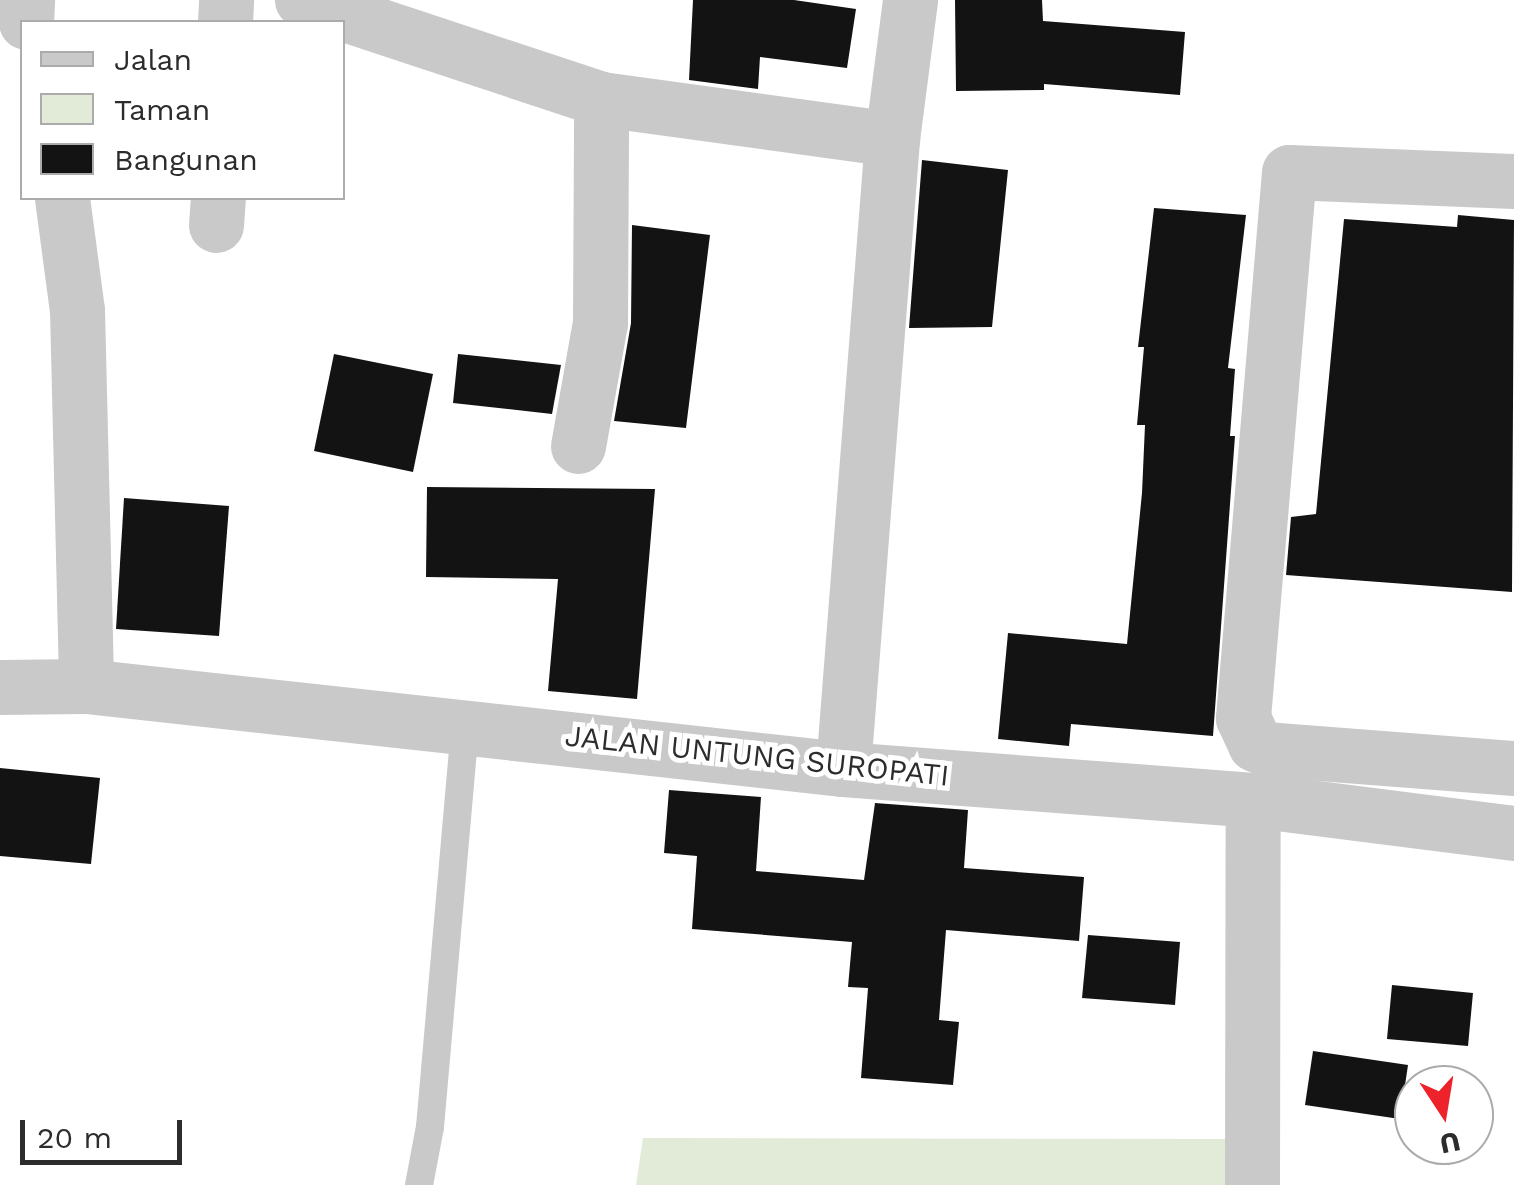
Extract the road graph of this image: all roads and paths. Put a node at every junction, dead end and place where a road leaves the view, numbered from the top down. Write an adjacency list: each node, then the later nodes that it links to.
1 (302, 0): 3 (street)
2 (910, 0): 4 (street)
3 (601, 99): 4 (street); 7 (street)
4 (892, 139): 12 (street)
5 (1514, 180): 11 (street)
6 (62, 200): 8 (street)
7 (578, 446)
8 (86, 686): 9 (street, JALAN UNTUNG SUROPATI); 10 (street, JALAN UNTUNG SUROPATI)
9 (0, 687)
10 (465, 723): 12 (street, JALAN UNTUNG SUROPATI); 15 (lane)
11 (1514, 768)
12 (843, 770): 13 (street, JALAN UNTUNG SUROPATI)
13 (1253, 800): 14 (street, JALAN UNTUNG SUROPATI); 16 (street)
14 (1514, 833)
15 (419, 1185)
16 (1252, 1185)

